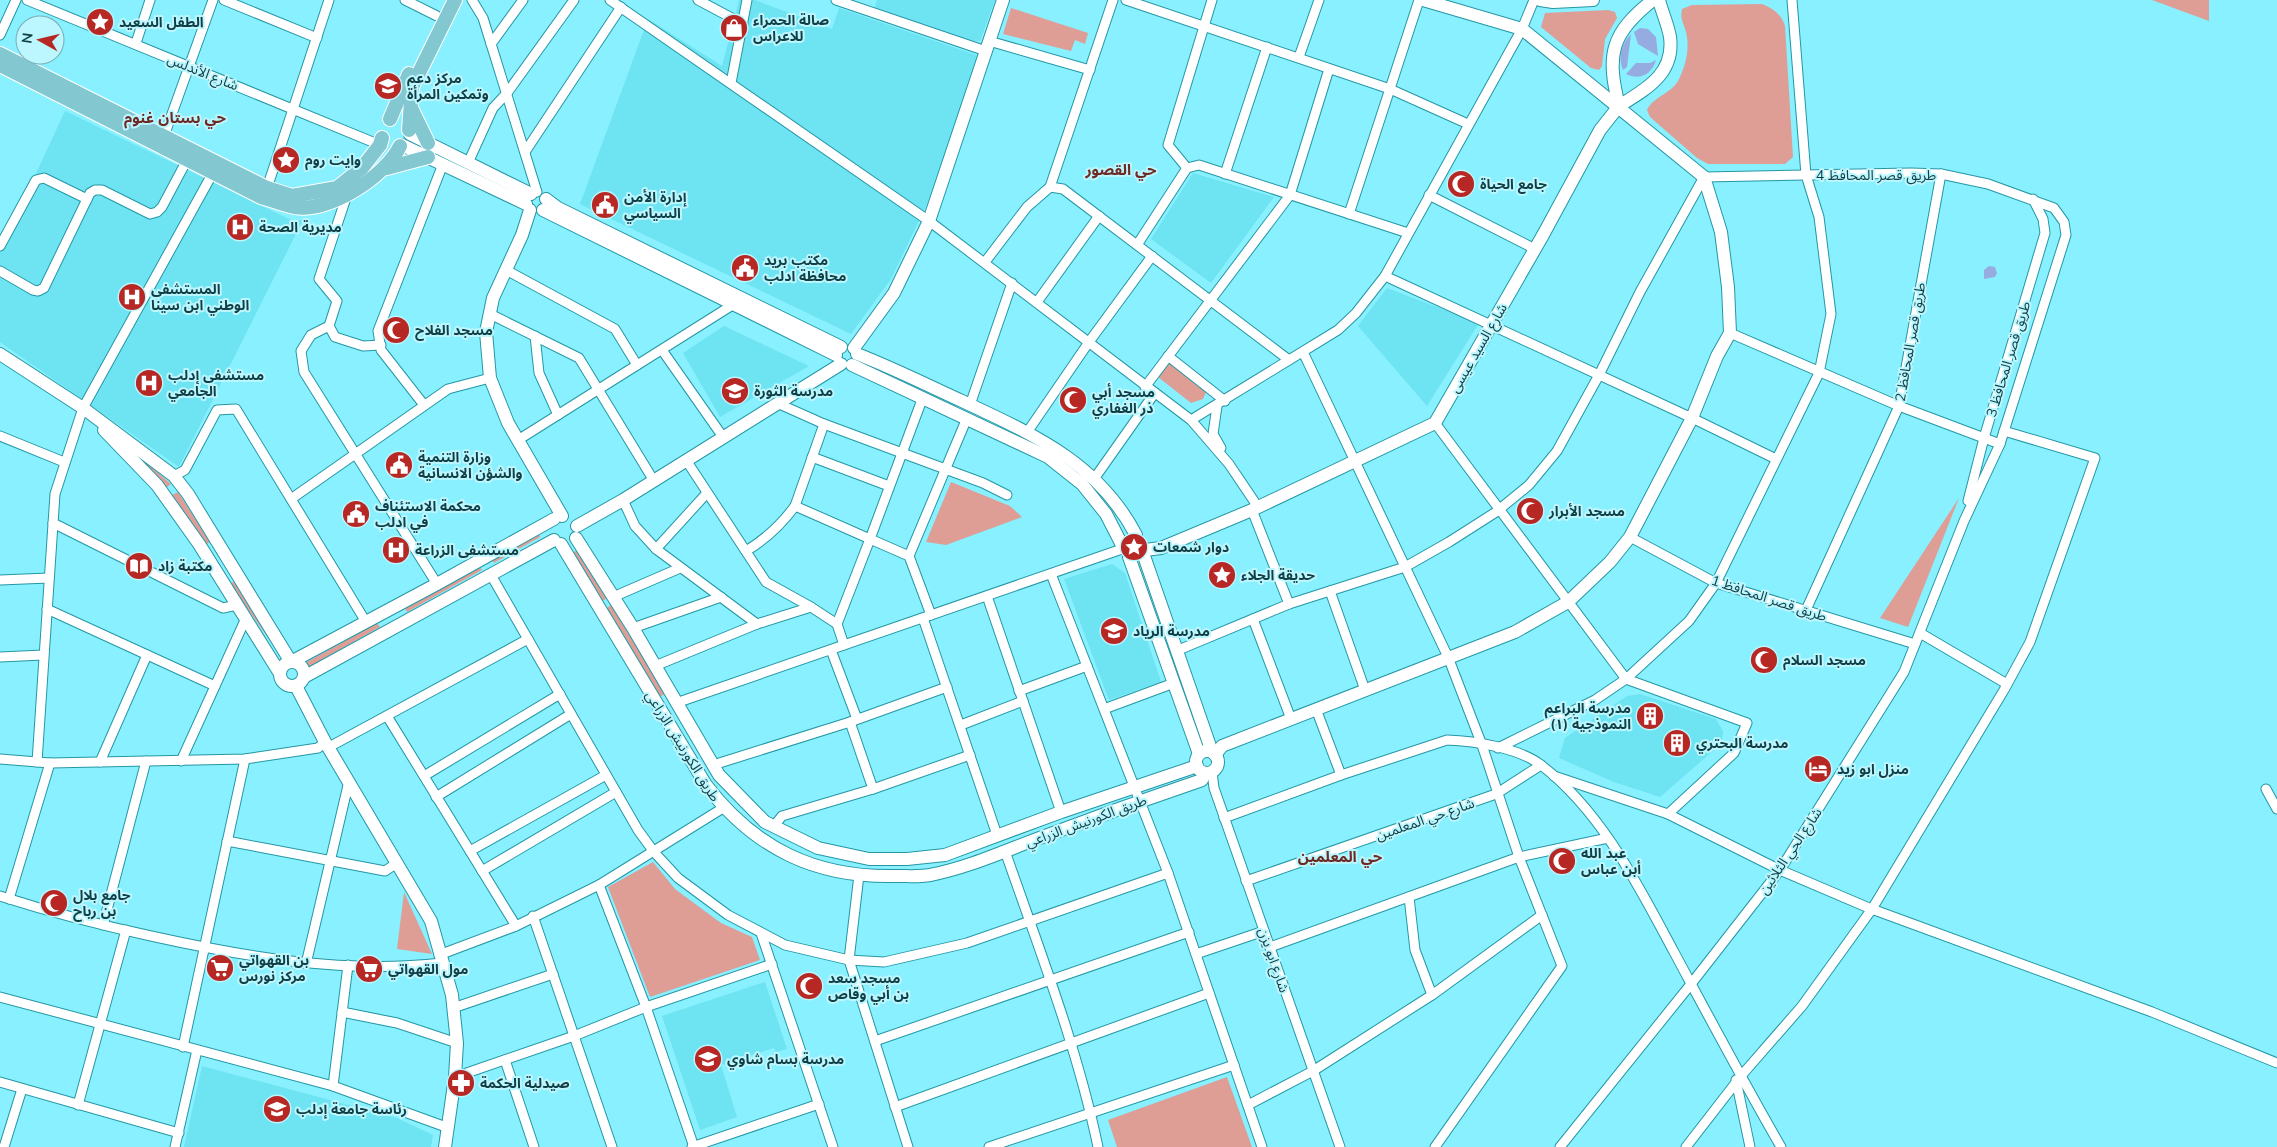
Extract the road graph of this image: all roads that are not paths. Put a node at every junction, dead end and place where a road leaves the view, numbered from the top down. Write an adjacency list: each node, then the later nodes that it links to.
1 (16, 0): 34 (street)
2 (27, 0): 36 (street, شارع الأندلس)
3 (150, 0): 36 (street)
4 (213, 0): 43 (street)
5 (224, 0): 35 (street)
6 (329, 0): 35 (street)
7 (405, 0): 30 (street)
8 (445, 0): 30 (main road)
9 (454, 0): 49 (main road)
10 (472, 0): 37 (street)
11 (523, 0): 37 (street)
12 (574, 0): 48 (street)
13 (610, 0): 29 (street)
14 (698, 0): 31 (street)
15 (747, 0): 31 (street)
16 (1003, 0): 38 (street)
17 (1114, 0): 45 (street)
18 (1126, 0): 32 (street)
19 (1212, 0): 32 (street)
20 (1319, 0): 41 (street)
21 (1421, 0): 33 (street); 47 (street)
22 (1534, 0): 33 (street)
23 (1540, 0): 24 (street)
24 (1593, 0)
25 (1653, 0): 50 (street)
26 (1659, 0): 50 (street, شارع السيد عيسى)
27 (1792, 0): 67 (street)
28 (841, 1): 38 (street)
29 (621, 7): 46 (street); 58 (street)
30 (437, 16): 52 (main road)
31 (743, 24): 46 (street)
32 (1203, 26): 39 (street); 63 (street)
33 (1522, 29): 50 (street); 53 (street)
34 (0, 35)
35 (317, 38): 51 (street)
36 (136, 43): 43 (street, شارع الأندلس)
37 (492, 44): 48 (street)
38 (987, 46): 45 (street); 79 (street)
39 (1267, 47): 41 (street); 65 (street)
40 (0, 54): 54 (main road)
41 (1299, 57): 44 (street)
42 (0, 65): 59 (main road)
43 (190, 67): 51 (street, شارع الأندلس); 54 (street)
44 (1328, 69): 47 (street); 72 (street)
45 (1090, 70): 69 (street)
46 (731, 83): 79 (street)
47 (1390, 89): 53 (street); 77 (street)
48 (507, 93): 58 (street); 60 (street)
49 (410, 105): 55 (main road); 57 (main road)
50 (1618, 106): 68 (street); 83 (street, شارع السيد عيسى)
51 (294, 109): 56 (street, شارع الأندلس); 70 (street)
52 (390, 119): 55 (main road); 56 (main road)
53 (1468, 124): 73 (street)
54 (164, 136): 62 (main road)
55 (405, 139): 56 (main road); 57 (street); 64 (main road)
56 (381, 141): 70 (main road)
57 (428, 150): 60 (street); 61 (street); 64 (main road)
58 (525, 152): 76 (street)
59 (186, 160): 62 (main road); 74 (street)
60 (468, 163): 76 (street)
61 (443, 164): 76 (street); 99 (street)
62 (216, 168): 70 (main road); 71 (main road); 119 (street)
63 (1187, 168): 65 (street); 81 (street)
64 (379, 171): 71 (main road)
65 (1225, 174): 72 (street)
66 (1941, 174): 67 (street, طريق قصر المحافظ 4); 75 (street, طريق قصر المحافظ 4); 118 (street, طريق قصر المحافظ 2)
67 (1806, 175): 68 (street, طريق قصر المحافظ 4); 107 (street)
68 (1704, 177): 96 (street); 108 (street)
69 (1050, 187): 78 (street); 85 (street)
70 (267, 188)
71 (347, 195): 95 (street)
72 (1290, 195): 77 (street); 90 (street)
73 (1429, 195): 80 (street); 83 (street)
74 (87, 199): 82 (street); 87 (street)
75 (2033, 199): 127 (street, طريق قصر المحافظ 4); 130 (street, طريق قصر المحافظ 3)
76 (536, 203): 86 (street); 92 (street); 103 (street)
77 (1349, 214): 80 (street)
78 (1099, 216): 81 (street); 91 (street)
79 (929, 221): 85 (street); 103 (street)
80 (1408, 233): 88 (street)
81 (1137, 245): 84 (street)
82 (0, 246)
83 (1535, 249): 94 (street, شارع السيد عيسى)
84 (1152, 256): 90 (street); 98 (street)
85 (985, 262): 89 (street)
86 (506, 270): 93 (street); 106 (street)
87 (0, 271)
88 (1385, 276): 94 (street); 101 (street)
89 (1012, 283): 91 (street); 116 (street)
90 (1210, 300): 104 (street); 105 (street)
91 (1037, 302): 98 (street)
92 (734, 304): 100 (street); 103 (street)
93 (490, 314): 97 (street); 109 (street)
94 (1492, 325): 108 (street); 124 (street, شارع السيد عيسى)
95 (329, 326): 99 (street); 134 (street)
96 (1730, 333): 107 (street); 122 (street, طريق الكورنيش الزراعي)
97 (535, 336): 111 (street); 120 (street)
98 (1089, 342): 110 (street); 126 (street)
99 (380, 345): 117 (street)
100 (662, 350): 106 (street); 129 (street)
101 (1303, 352): 105 (street); 138 (street)
102 (0, 356): 119 (street)
103 (847, 356): 113 (street); 114 (street); 116 (street)
104 (1168, 356): 110 (street); 115 (street)
105 (1289, 360): 115 (street)
106 (637, 365): 111 (street)
107 (1819, 373): 118 (street); 136 (street)
108 (1599, 374): 122 (street); 152 (street)
109 (490, 378): 117 (street); 131 (street)
110 (1145, 387): 112 (street)
111 (598, 390): 120 (street); 144 (street)
112 (1154, 394): 123 (street); 143 (street)
113 (923, 397): 121 (street); 133 (street)
114 (777, 403): 125 (street); 129 (street)
115 (1221, 403): 123 (street); 140 (street)
116 (970, 404): 126 (street)
117 (424, 405): 134 (street)
118 (1899, 406): 130 (street); 183 (street, طريق قصر المحافظ 2)
119 (83, 408): 139 (street); 142 (street); 179 (street)
120 (558, 415): 131 (street)
121 (968, 418): 141 (street); 163 (street)
122 (1692, 418): 136 (street); 158 (street, طريق الكورنيش الزراعي)
123 (1191, 420): 140 (street)
124 (1435, 422): 138 (street); 152 (street)
125 (824, 424): 133 (street); 135 (street)
126 (1028, 431): 143 (street)
127 (2004, 431): 132 (street, طريق قصر المحافظ 4); 208 (street)
128 (0, 436): 139 (street)
129 (723, 437): 137 (street)
130 (1984, 438): 132 (street); 154 (street, طريق قصر المحافظ 3)
131 (518, 440): 153 (street)
132 (2000, 444): 154 (street, طريق قصر المحافظ 4)
133 (902, 453): 141 (street); 145 (street)
134 (355, 454): 148 (street); 173 (street)
135 (812, 458): 145 (street); 150 (street)
136 (1776, 459): 172 (street)
137 (686, 460): 144 (street); 146 (street)
138 (1355, 460): 151 (street); 166 (street)
139 (64, 462): 155 (street)
140 (1229, 464): 151 (street)
141 (947, 470): 147 (street); 165 (street)
142 (174, 476): 148 (street); 201 (street)
143 (1094, 479): 157 (street)
144 (654, 481): 149 (street)
145 (889, 486): 159 (street)
146 (706, 493): 161 (street); 162 (street)
147 (1007, 495)
148 (291, 499): 187 (street)
149 (623, 500): 156 (street); 161 (street)
150 (795, 506): 159 (street); 162 (street)
151 (1255, 508): 164 (street); 180 (street)
152 (1501, 508): 166 (street); 178 (street)
153 (558, 518): 156 (street); 160 (street); 173 (street)
154 (1964, 521): 191 (street, شارع الحي الثلاثين)
155 (53, 523): 170 (street); 179 (street)
156 (576, 532): 160 (street); 176 (street)
157 (1136, 535): 163 (street); 164 (street)
158 (1630, 537): 172 (street, طريق قصر المحافظ 1); 178 (street, طريق الكورنيش الزراعي)
159 (870, 539): 165 (street); 189 (street)
160 (557, 542): 169 (street); 249 (street, طريق الكورنيش الزراعي)
161 (656, 550): 167 (street)
162 (746, 551): 181 (street)
163 (1124, 551): 164 (street); 168 (street); 207 (street)
164 (1144, 551): 196 (street)
165 (909, 556): 184 (street)
166 (1405, 567): 174 (street); 200 (street)
167 (680, 568): 176 (street); 177 (street)
168 (1051, 574): 175 (street); 203 (street)
169 (491, 575): 192 (street); 206 (street)
170 (49, 578): 171 (street); 182 (street)
171 (0, 580)
172 (1716, 583): 183 (street, طريق قصر المحافظ 1); 205 (street)
173 (438, 584): 187 (street)
174 (1330, 591): 180 (street); 211 (street)
175 (987, 596): 184 (street); 212 (street)
176 (613, 597): 190 (street)
177 (721, 597): 188 (street); 190 (street)
178 (1568, 602): 200 (street, طريق الكورنيش الزراعي); 205 (street)
179 (237, 604): 185 (street)
180 (1289, 604): 186 (street)
181 (811, 607): 188 (street); 189 (street)
182 (47, 609): 197 (street); 198 (street)
183 (1806, 610): 193 (street, طريق قصر المحافظ 1)
184 (927, 617): 194 (street); 210 (street)
185 (246, 618): 204 (street); 209 (street)
186 (1253, 619): 196 (street); 220 (street)
187 (366, 622): 201 (street)
188 (757, 624): 202 (street)
189 (837, 624): 194 (street)
190 (632, 628): 202 (street)
191 (1920, 633): 193 (street, شارع الحي الثلاثين); 208 (street)
192 (528, 639): 213 (street); 219 (street)
193 (1915, 644): 264 (street, شارع الحي الثلاثين)
194 (844, 645): 195 (street)
195 (831, 650): 215 (street); 221 (street)
196 (1176, 651): 233 (street)
197 (44, 655): 199 (street); 231 (street)
198 (147, 655): 209 (street); 232 (street)
199 (0, 657)
200 (1448, 657): 211 (street, طريق الكورنيش الزراعي); 224 (street)
201 (291, 662): 204 (street); 206 (street)
202 (655, 666): 215 (street)
203 (1087, 666): 212 (street); 216 (street)
204 (280, 672): 206 (street)
205 (1626, 679): 225 (street); 252 (street)
206 (300, 682): 223 (street)
207 (1174, 683): 216 (street); 233 (street)
208 (2007, 684): 273 (street)
209 (215, 686): 229 (street)
210 (947, 687): 221 (street); 222 (street)
211 (1365, 690): 217 (street, طريق الكورنيش الزراعي)
212 (1019, 691): 214 (street)
213 (560, 694): 218 (street); 240 (street)
214 (1023, 701): 222 (street); 251 (street)
215 (676, 703): 235 (street)
216 (1104, 709): 242 (street)
217 (1316, 709): 220 (street, طريق الكورنيش الزراعي); 238 (street)
218 (571, 714): 237 (street); 247 (street)
219 (387, 716): 223 (street); 240 (street)
220 (1291, 719): 233 (street, طريق الكورنيش الزراعي)
221 (853, 720): 235 (street); 243 (street)
222 (961, 725): 226 (street)
223 (327, 744): 227 (street); 241 (street)
224 (1482, 745): 225 (street); 238 (street); 246 (street)
225 (1498, 748): 236 (street)
226 (970, 755): 243 (street); 255 (street)
227 (245, 759): 229 (street); 257 (street)
228 (0, 760): 231 (street)
229 (181, 760): 230 (street)
230 (146, 761): 232 (street); 277 (street)
231 (37, 762): 234 (street)
232 (100, 762): 234 (street)
233 (1207, 762): 242 (street); 248 (street, طريق الكورنيش الزراعي); 253 (street, شارع ابو يزن)
234 (50, 763): 272 (street)
235 (713, 765): 254 (street)
236 (1541, 765): 239 (street); 246 (street, شارع حي المعلمين)
237 (606, 775): 245 (street); 259 (street)
238 (1341, 775): 253 (street)
239 (1552, 775): 252 (street); 256 (street)
240 (424, 776): 247 (street)
241 (349, 781): 262 (street); 263 (street)
242 (1134, 786): 248 (street); 251 (street)
243 (873, 789): 254 (street)
244 (2266, 789): 250 (street)
245 (616, 792): 260 (street); 265 (street)
246 (1496, 794): 261 (street); 268 (street, شارع حي المعلمين)
247 (436, 796): 259 (street)
248 (1140, 801): 258 (street, طريق الكورنيش الزراعي); 266 (street)
249 (723, 808): 260 (street); 267 (street, طريق الكورنيش الزراعي)
250 (2277, 809)
251 (1061, 812): 255 (street)
252 (1668, 814): 264 (street)
253 (1224, 818): 268 (street, شارع ابو يزن)
254 (774, 826): 255 (street)
255 (997, 836)
256 (1608, 838): 261 (street); 293 (street)
257 (227, 841): 262 (street); 284 (street)
258 (1005, 851): 267 (street, طريق الكورنيش الزراعي); 276 (street)
259 (470, 852): 265 (street)
260 (654, 852): 269 (street); 281 (street)
261 (1519, 857): 271 (street); 274 (street)
262 (329, 860): 263 (street); 288 (street)
263 (397, 863): 286 (street)
264 (1780, 870): 273 (street); 293 (street, شارع الحي الثلاثين)
265 (482, 871): 278 (street)
266 (1168, 873): 276 (street); 282 (street)
267 (859, 875): 287 (street)
268 (1246, 881): 280 (street, شارع ابو يزن)
269 (599, 885): 275 (street); 297 (street)
270 (0, 896): 272 (street)
271 (1408, 897): 283 (street); 295 (street)
272 (9, 899): 277 (street)
273 (1872, 909): 308 (street); 312 (street)
274 (1542, 915): 295 (street); 335 (street)
275 (533, 916): 278 (street); 291 (street)
276 (1029, 922): 287 (street); 292 (street)
277 (103, 925): 279 (street)
278 (516, 926): 286 (street)
279 (126, 930): 284 (street); 300 (street)
280 (1264, 931): 283 (street, شارع ابو يزن); 285 (street)
281 (761, 932): 287 (street); 289 (street)
282 (1189, 932): 285 (street); 292 (street)
283 (1270, 947): 310 (street, شارع ابو يزن)
284 (204, 948): 288 (street); 305 (street)
285 (1196, 954): 294 (street)
286 (440, 959): 290 (street); 298 (street)
287 (849, 960): 302 (street)
288 (306, 964): 290 (street)
289 (772, 964): 297 (street); 316 (street)
290 (348, 965): 299 (street)
291 (553, 974): 298 (street); 301 (street)
292 (1050, 980): 302 (street); 304 (street)
293 (1691, 984): 312 (street); 336 (street, شارع الحي الثلاثين)
294 (1210, 993): 304 (street); 309 (street)
295 (1432, 995): 310 (street)
296 (0, 997): 300 (street)
297 (646, 1007): 301 (street); 328 (street)
298 (453, 1008): 303 (street)
299 (342, 1012): 303 (street); 314 (street)
300 (101, 1024): 305 (street); 317 (street)
301 (574, 1036): 307 (street); 327 (street)
302 (875, 1041): 319 (street)
303 (458, 1043): 311 (street)
304 (1071, 1043): 319 (street); 320 (street)
305 (183, 1046): 306 (street)
306 (197, 1050): 314 (street); 322 (street)
307 (505, 1060): 311 (street); 326 (street)
308 (2277, 1063)
309 (1234, 1065): 318 (street); 320 (street)
310 (1313, 1072): 318 (street); 334 (street, شارع ابو يزن)
311 (455, 1077): 321 (street)
312 (1738, 1079): 337 (street); 338 (street); 339 (street)
313 (0, 1082): 315 (street)
314 (333, 1086): 321 (street)
315 (22, 1089): 317 (street); 323 (street)
316 (819, 1104): 328 (street); 329 (street)
317 (78, 1105): 322 (street)
318 (1248, 1106): 333 (street)
319 (895, 1107): 330 (street)
320 (1091, 1114): 331 (street); 332 (street)
321 (446, 1127): 325 (street)
322 (179, 1133): 324 (street)
323 (4, 1147)
324 (175, 1147)
325 (445, 1147)
326 (534, 1147)
327 (612, 1147)
328 (693, 1147)
329 (833, 1147)
330 (908, 1147)
331 (989, 1147)
332 (1098, 1147)
333 (1262, 1147)
334 (1340, 1147)
335 (1435, 1147)
336 (1560, 1147)
337 (1686, 1147)
338 (1750, 1147)
339 (1781, 1147)

